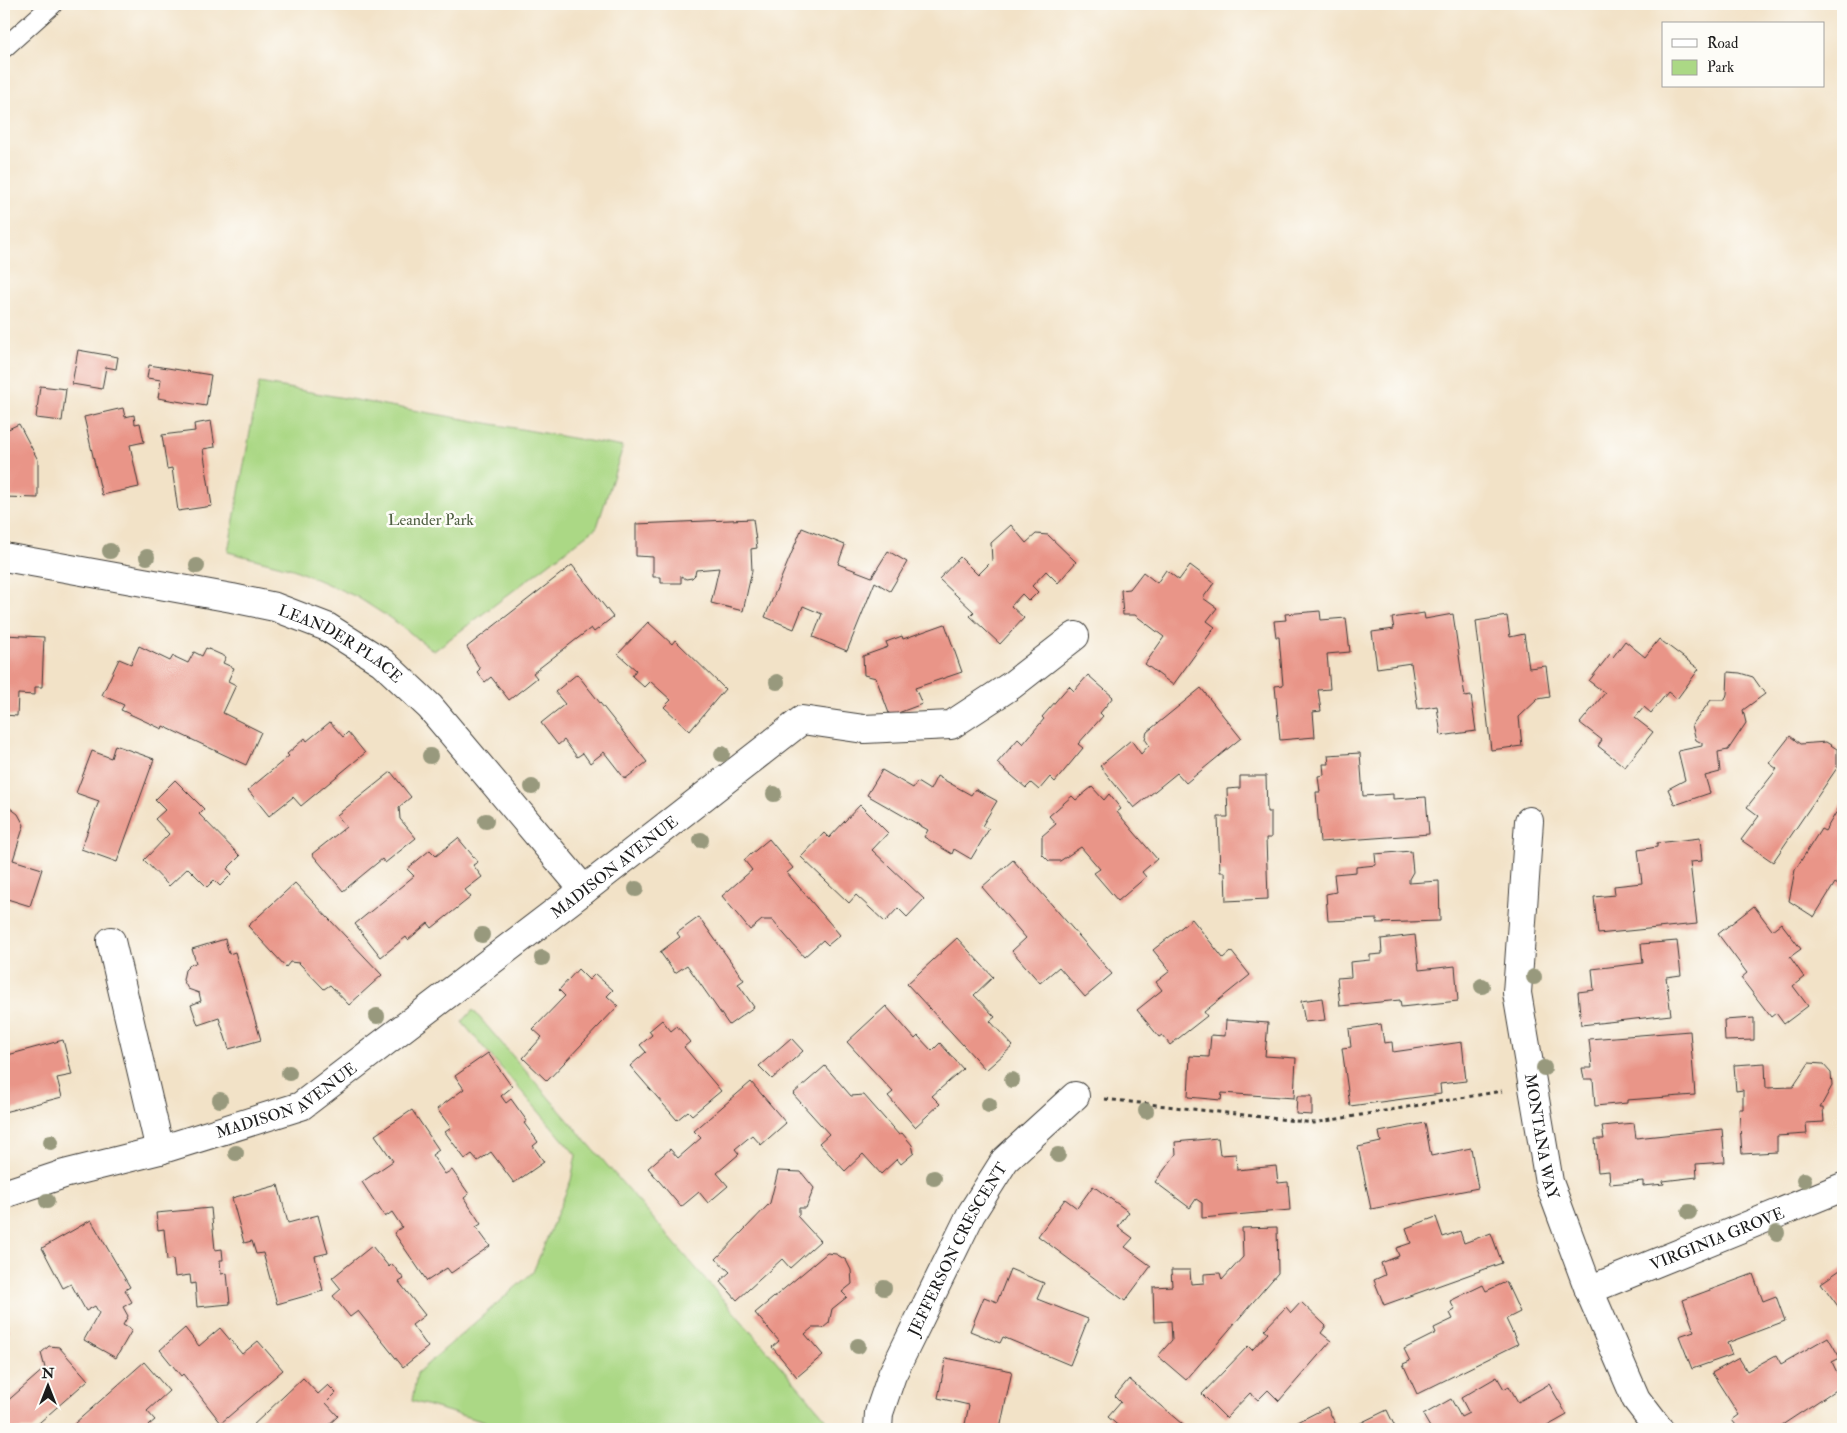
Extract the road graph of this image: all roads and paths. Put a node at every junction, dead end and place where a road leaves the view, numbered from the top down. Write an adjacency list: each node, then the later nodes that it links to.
1 (54, 4): 2 (lane)
2 (4, 48)
3 (4, 557): 6 (street, LEANDER PLACE)
4 (1075, 636): 6 (street, MADISON AVENUE)
5 (1529, 821): 8 (street, MONTANA WAY)
6 (584, 890): 10 (street, MADISON AVENUE)
7 (111, 941): 10 (street)
8 (1533, 1085): 9 (path); 13 (street, MONTANA WAY)
9 (1075, 1096): 14 (street, JEFFERSON CRESCENT)
10 (160, 1150): 12 (street, MADISON AVENUE)
11 (1843, 1187): 13 (street, VIRGINIA GROVE)
12 (4, 1194)
13 (1589, 1290): 15 (street, MONTANA WAY)
14 (878, 1429)
15 (1659, 1429)

